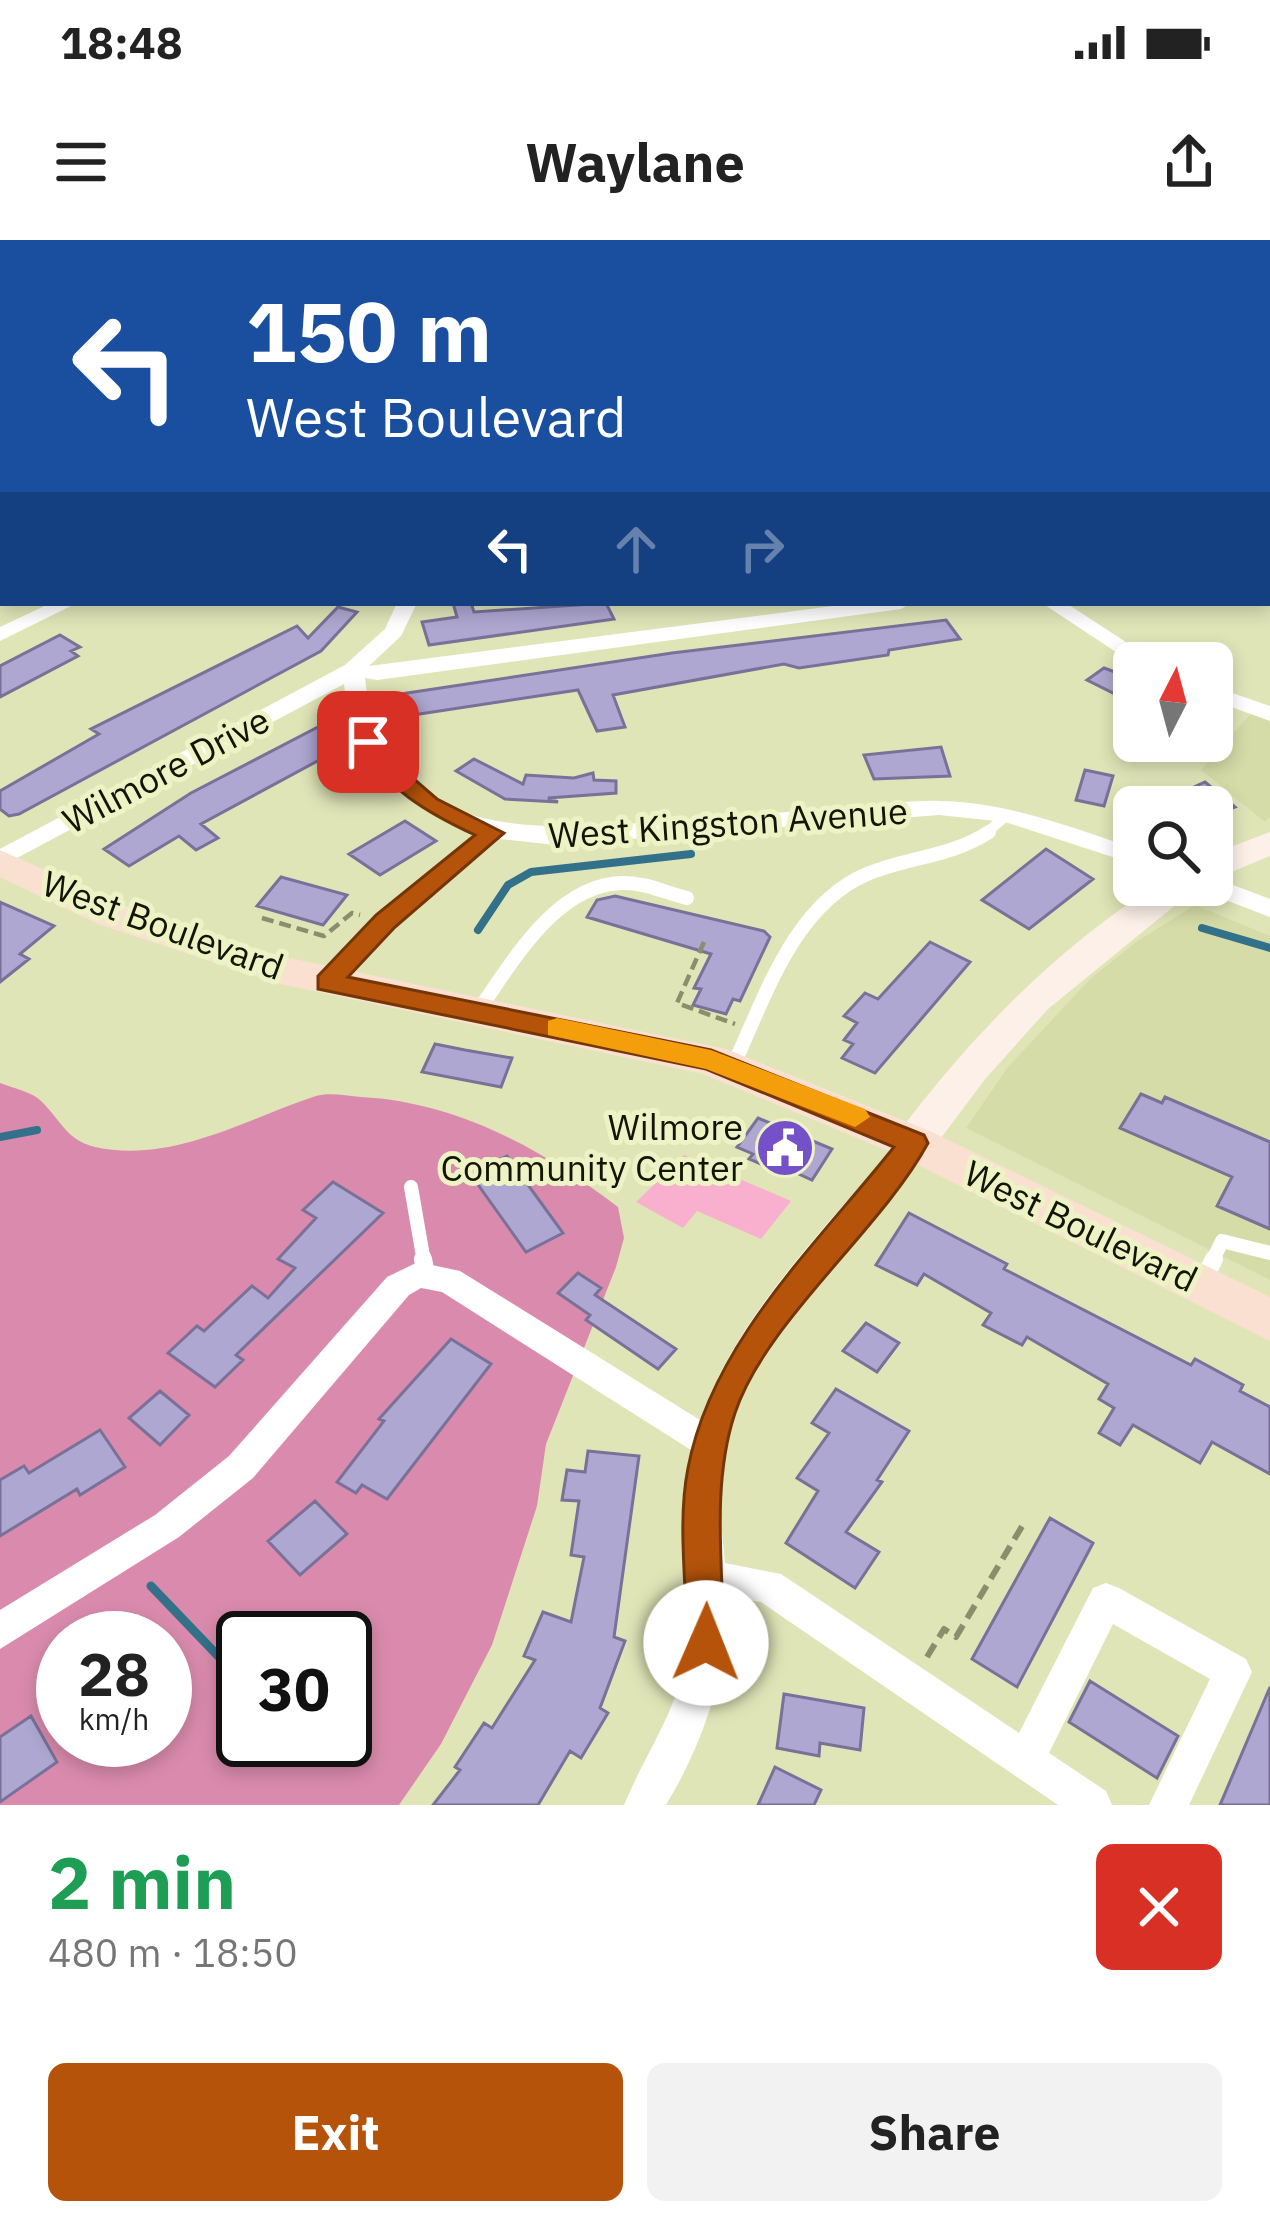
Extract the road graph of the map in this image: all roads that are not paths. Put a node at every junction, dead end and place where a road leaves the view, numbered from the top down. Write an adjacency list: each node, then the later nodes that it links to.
1 (61, 606): 5 (street)
2 (406, 606): 7 (street)
3 (879, 606): 7 (street, Wilmore Drive)
4 (1057, 606): 6 (street)
5 (0, 635)
6 (1114, 642)
7 (353, 670): 11 (street, West Kingston Avenue); 15 (street, Wilmore Drive)
8 (1233, 701): 9 (street)
9 (1270, 714)
10 (1007, 815): 11 (street, West Kingston Avenue); 13 (street, West Kingston Avenue); 22 (lane)
11 (492, 833): 20 (street)
12 (1270, 843): 14 (street)
13 (1113, 849)
14 (1233, 859)
15 (0, 860): 20 (main road, West Boulevard)
16 (1233, 894): 19 (street)
17 (687, 898): 21 (lane)
18 (1152, 906): 23 (street)
19 (1270, 909)
20 (328, 982): 21 (main road, West Boulevard)
21 (477, 1012): 22 (main road, West Boulevard)
22 (732, 1067): 23 (main road, West Boulevard)
23 (914, 1143): 27 (main road, West Boulevard); 29 (street)
24 (411, 1187): 26 (lane)
25 (1270, 1253): 27 (lane)
26 (426, 1274): 29 (street); 31 (street)
27 (1201, 1286): 28 (main road, West Boulevard)
28 (1270, 1320)
29 (709, 1443): 30 (street)
30 (706, 1577): 32 (street); 33 (street)
31 (0, 1630)
32 (1025, 1761): 34 (street); 35 (street)
33 (644, 1805)
34 (1092, 1805)
35 (1169, 1805)

